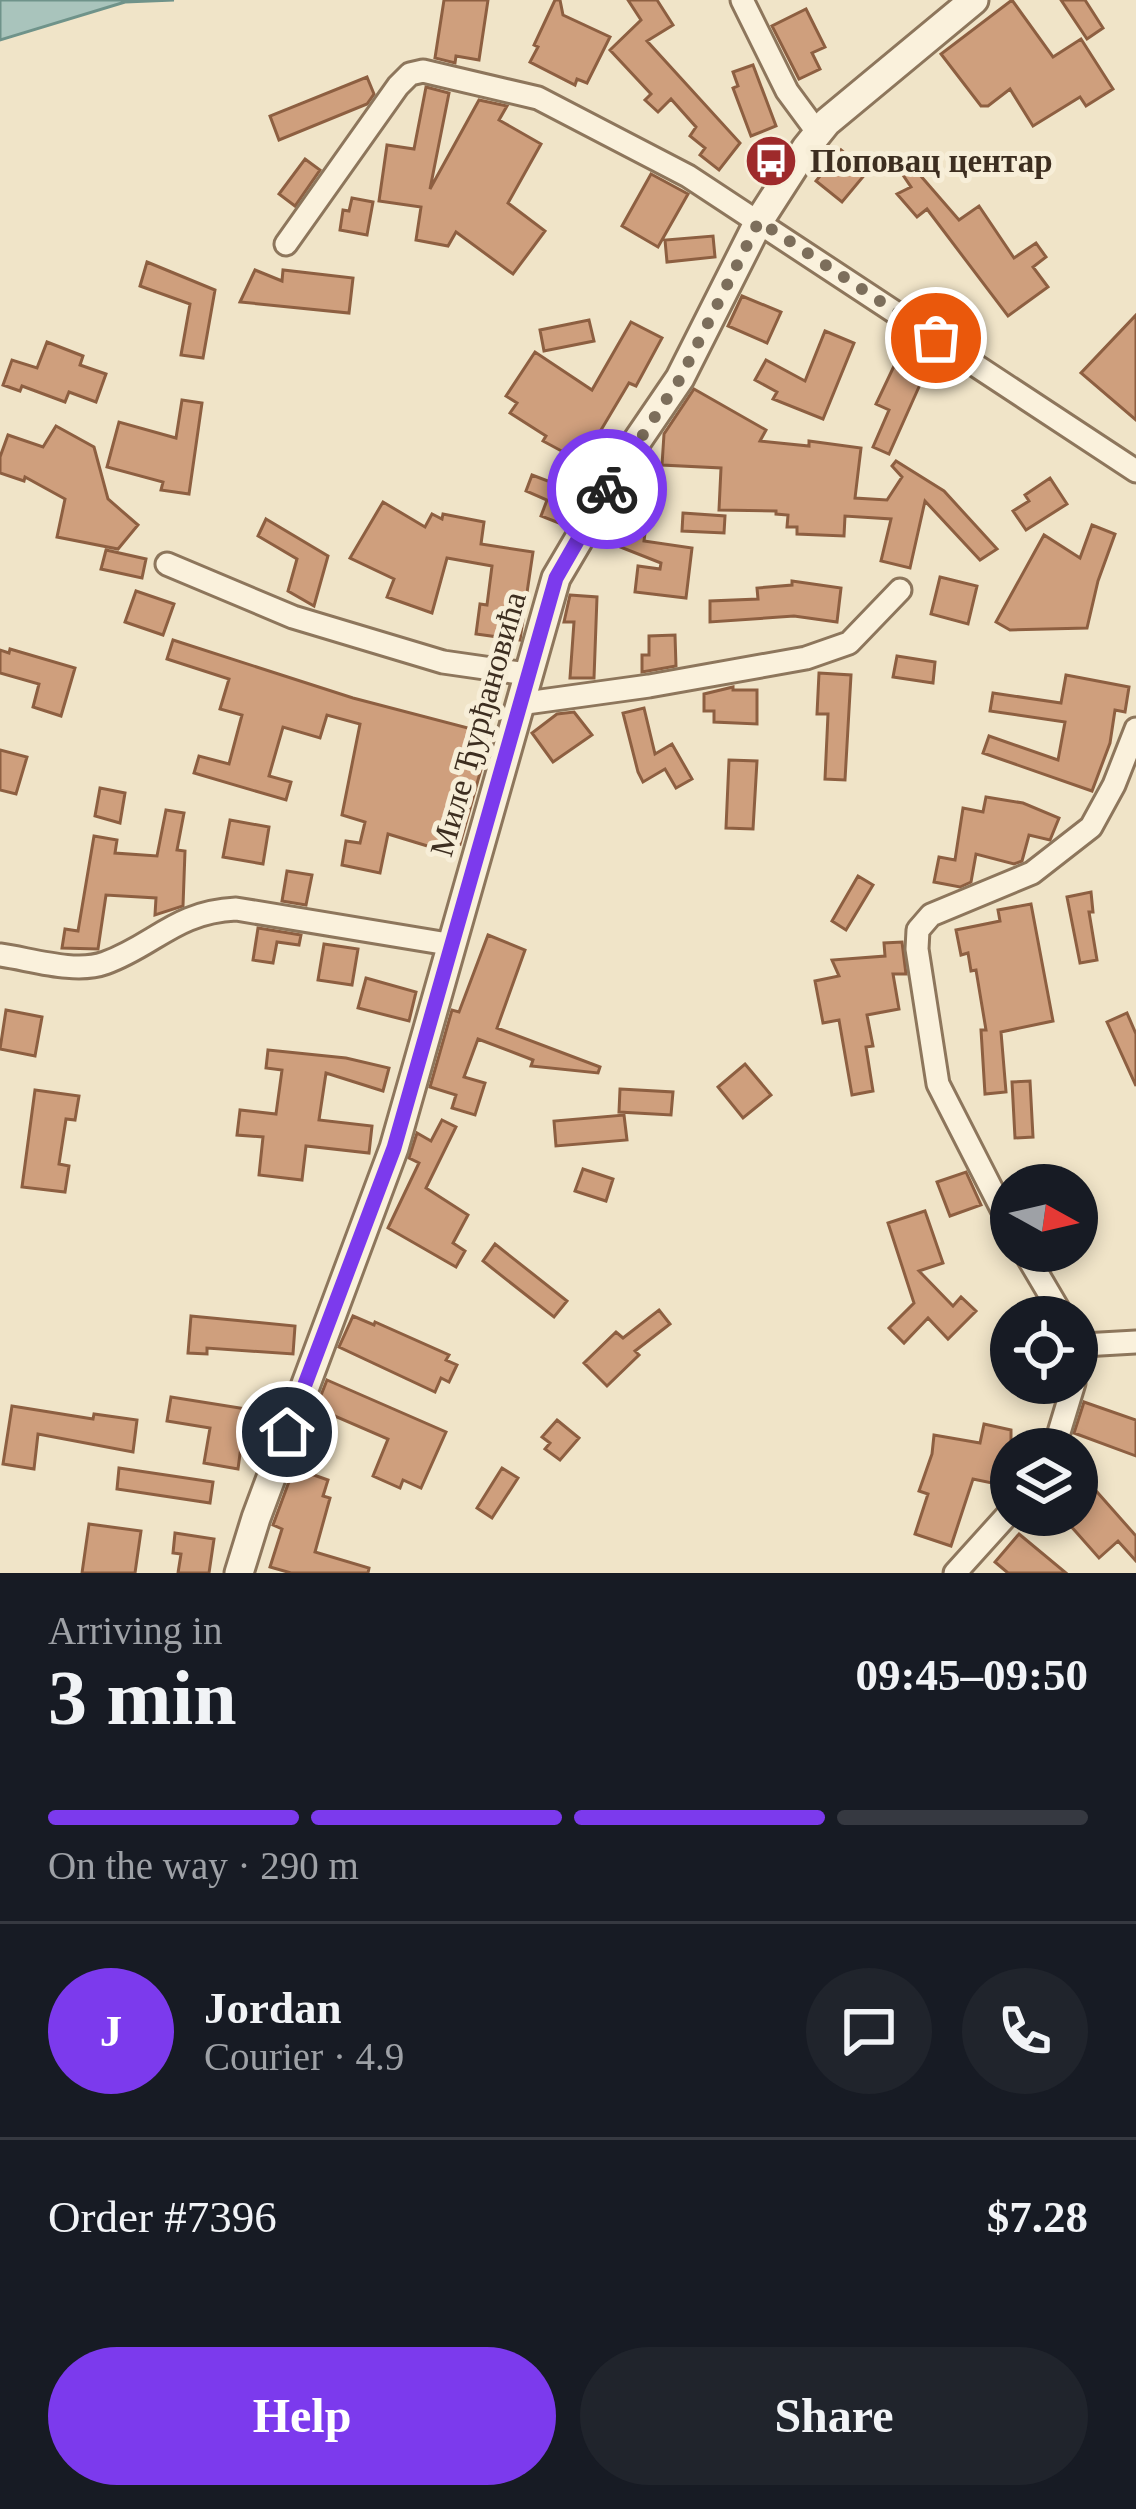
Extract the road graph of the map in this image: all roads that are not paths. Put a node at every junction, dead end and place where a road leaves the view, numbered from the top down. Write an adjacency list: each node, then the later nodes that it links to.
1 (742, 0): 3 (street)
2 (974, 0): 3 (street, Миле Ђурђановића)
3 (818, 134): 4 (street, Миле Ђурђановића)
4 (759, 221): 5 (street); 6 (street); 9 (street, Миле Ђурђановића)
5 (286, 244)
6 (1136, 471)
7 (166, 564): 9 (street)
8 (900, 590): 10 (street)
9 (527, 674): 10 (street, Миле Ђурђановића)
10 (519, 704): 12 (street, Миле Ђурђановића)
11 (1136, 729): 14 (street)
12 (454, 945): 13 (street); 18 (street, Миле Ђурђановића)
13 (0, 955)
14 (990, 1186)
15 (1098, 1341): 16 (street)
16 (1136, 1342)
17 (990, 1534): 19 (street)
18 (239, 1573)
19 (955, 1573)

